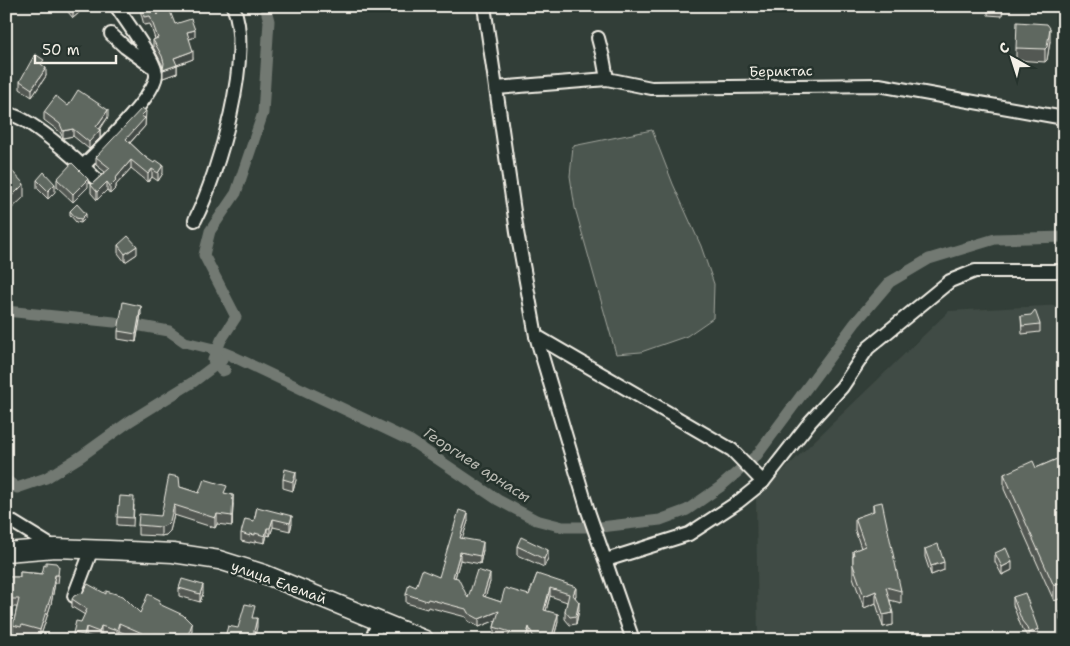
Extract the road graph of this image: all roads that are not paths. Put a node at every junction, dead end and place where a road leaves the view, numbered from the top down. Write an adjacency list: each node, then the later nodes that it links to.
1 (116, 6): 6 (street)
2 (233, 6): 13 (street)
3 (484, 6): 8 (street)
4 (110, 34): 6 (street)
5 (598, 38): 7 (street)
6 (155, 72): 11 (street)
7 (607, 79): 8 (street, Бериктас); 10 (street, Бериктас)
8 (496, 88): 15 (street)
9 (6, 114): 11 (street)
10 (1064, 118)
11 (83, 166): 12 (street)
12 (95, 178)
13 (195, 220)
14 (1064, 271): 16 (street)
15 (536, 336): 16 (street); 21 (street)
16 (761, 480): 21 (street)
17 (6, 518): 18 (street)
18 (55, 548): 19 (street, улица Елемай); 20 (street, улица Елемай)
19 (92, 549): 22 (street); 23 (street, улица Елемай)
20 (6, 552)
21 (603, 554): 26 (street)
22 (74, 596)
23 (379, 622): 24 (street); 25 (street, улица Елемай)
24 (371, 640)
25 (425, 640)
26 (633, 640)

